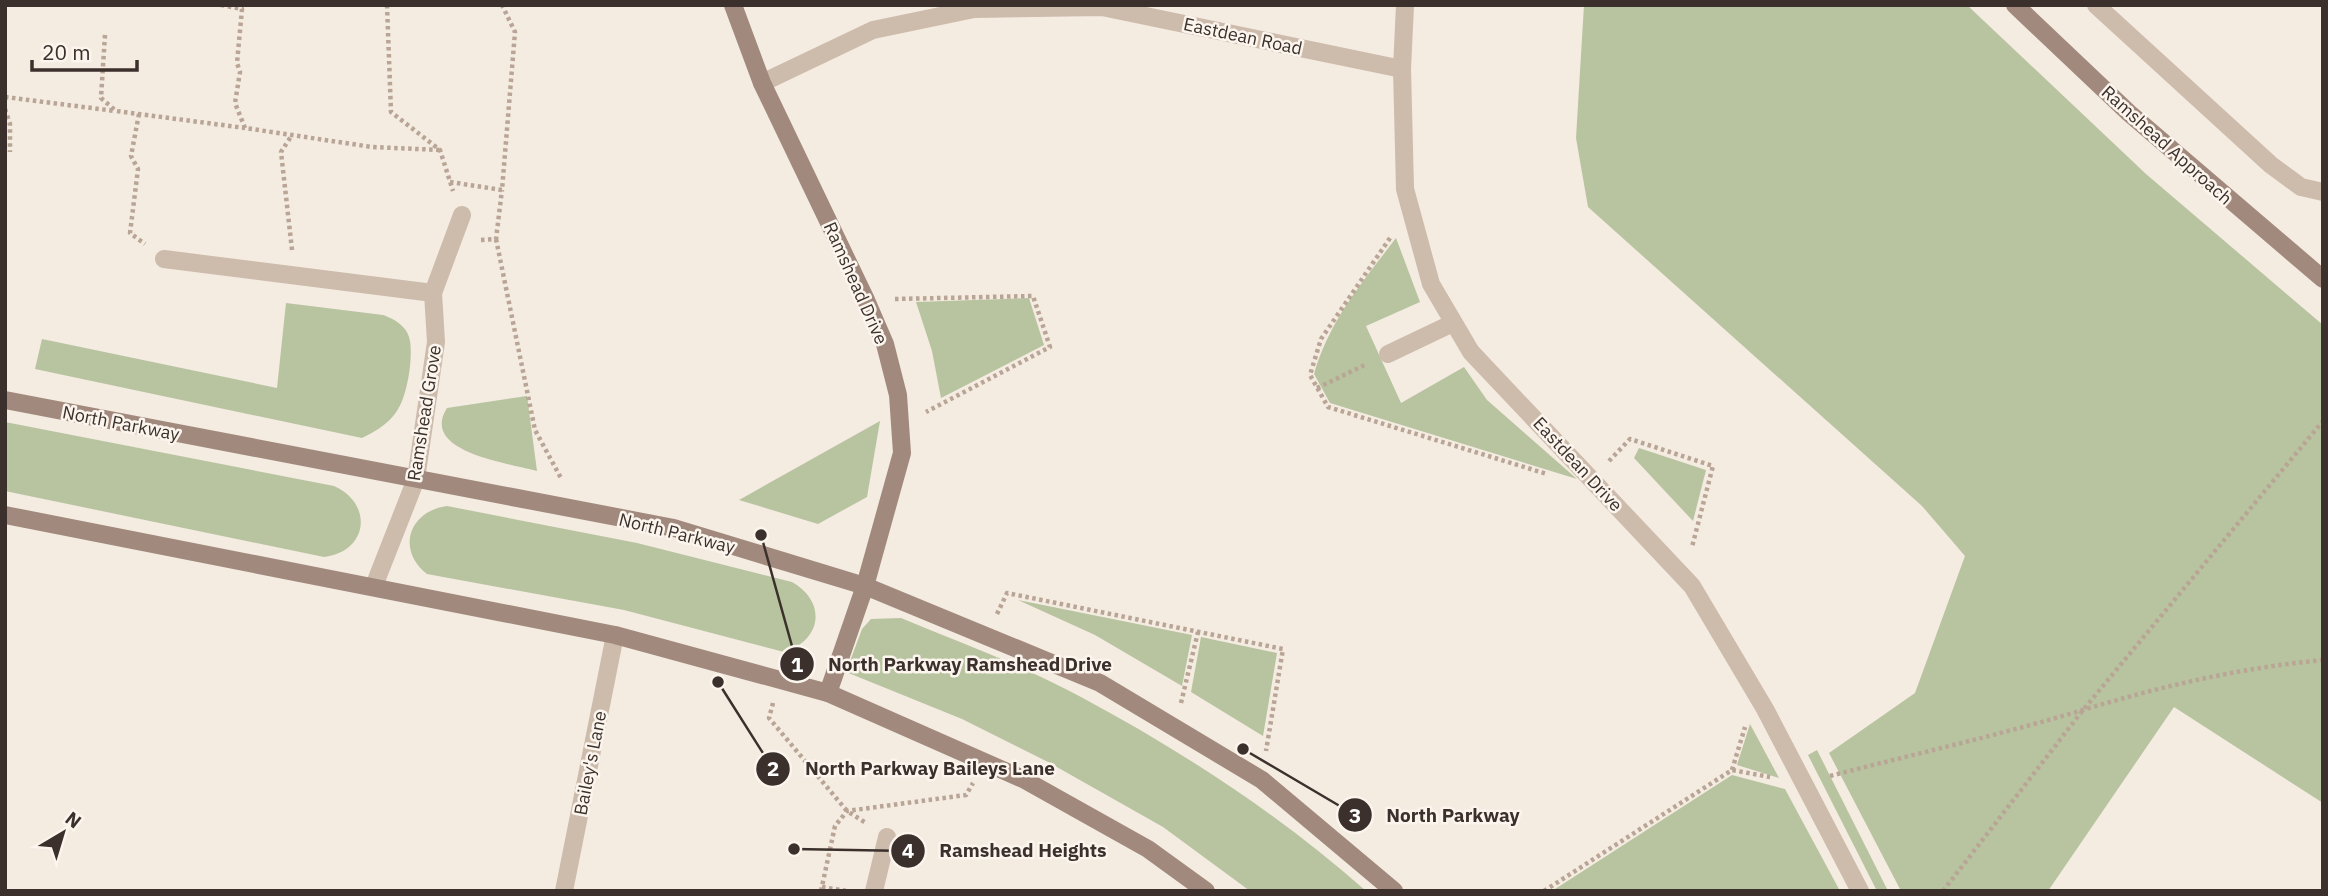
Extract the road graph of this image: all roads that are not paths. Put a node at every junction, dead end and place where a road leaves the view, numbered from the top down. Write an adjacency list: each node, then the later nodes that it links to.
1 (733, 5): 7 (street, Ramshead Drive)
2 (1405, 5): 6 (street, Eastdean Drive)
3 (2015, 5): 11 (street, Ramshead Approach)
4 (2096, 5): 8 (street)
5 (1102, 6): 6 (street, Eastdean Road); 7 (street, Eastdean Road)
6 (1402, 69): 13 (street, Eastdean Drive)
7 (762, 83): 19 (street, Ramshead Drive)
8 (2323, 192)
9 (462, 215): 12 (street)
10 (164, 258): 12 (street)
11 (2323, 279)
12 (433, 293): 16 (street, Ramshead Grove)
13 (1453, 323): 14 (street); 27 (street, Eastdean Drive)
14 (1388, 354)
15 (5, 400): 16 (street, North Parkway)
16 (416, 479): 18 (street, Ramshead Grove); 19 (street, North Parkway)
17 (5, 515): 18 (street)
18 (374, 586): 20 (street)
19 (865, 586): 21 (street, Ramshead Drive); 26 (street, North Parkway)
20 (615, 635): 21 (street); 23 (street, Bailey's Lane)
21 (828, 693): 25 (street)
22 (887, 837): 24 (street)
23 (564, 891)
24 (874, 891)
25 (1206, 891)
26 (1394, 891)
27 (1860, 891)

